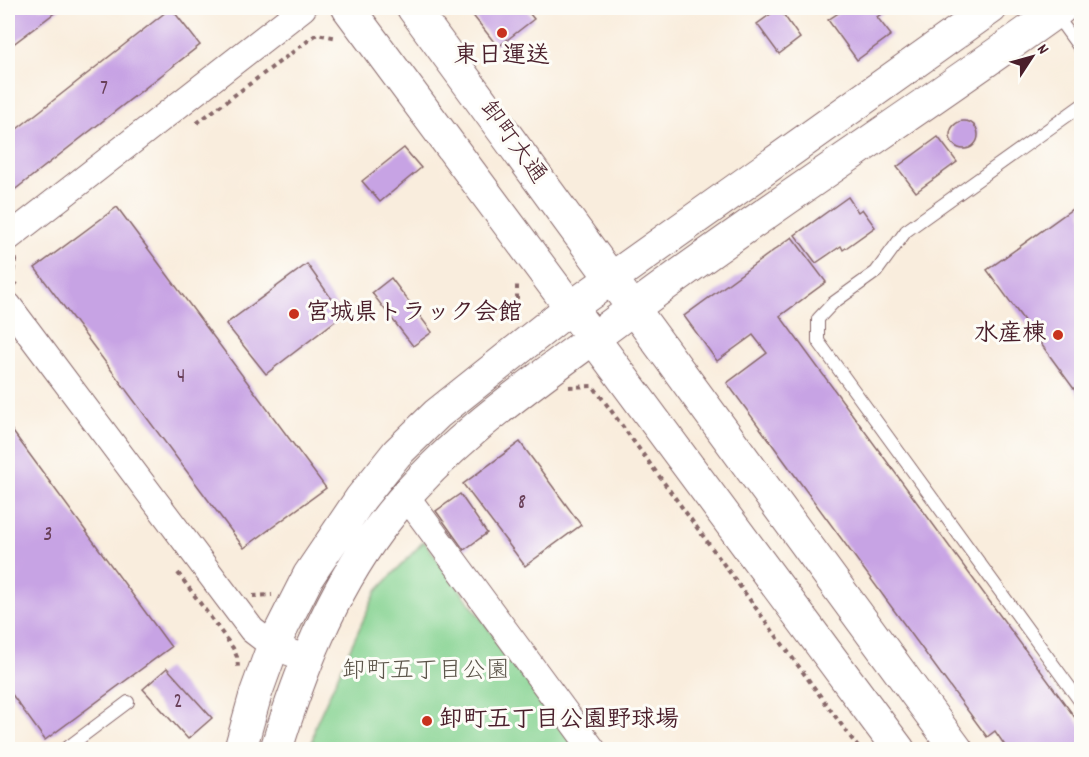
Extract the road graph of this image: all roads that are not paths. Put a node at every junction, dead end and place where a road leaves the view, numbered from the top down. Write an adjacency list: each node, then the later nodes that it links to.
1 (303, 8): 8 (street)
2 (413, 8): 9 (street, 卸町大通)
3 (991, 8): 9 (street)
4 (1055, 9): 6 (lane); 12 (street)
5 (341, 20): 11 (street)
6 (1082, 51)
7 (1082, 105): 18 (lane)
8 (12, 247)
9 (612, 279): 11 (street); 12 (street, 卸町大通)
10 (13, 296): 15 (street)
11 (570, 308): 13 (street); 15 (street)
12 (634, 309): 13 (street); 24 (street, 卸町大通)
13 (592, 338): 14 (street); 23 (street)
14 (406, 496): 16 (street); 22 (street)
15 (273, 645): 16 (street); 20 (street)
16 (308, 659): 21 (street)
17 (128, 702): 19 (lane)
18 (1082, 704)
19 (64, 750)
20 (240, 750)
21 (276, 750)
22 (593, 750)
23 (899, 750)
24 (957, 750)

